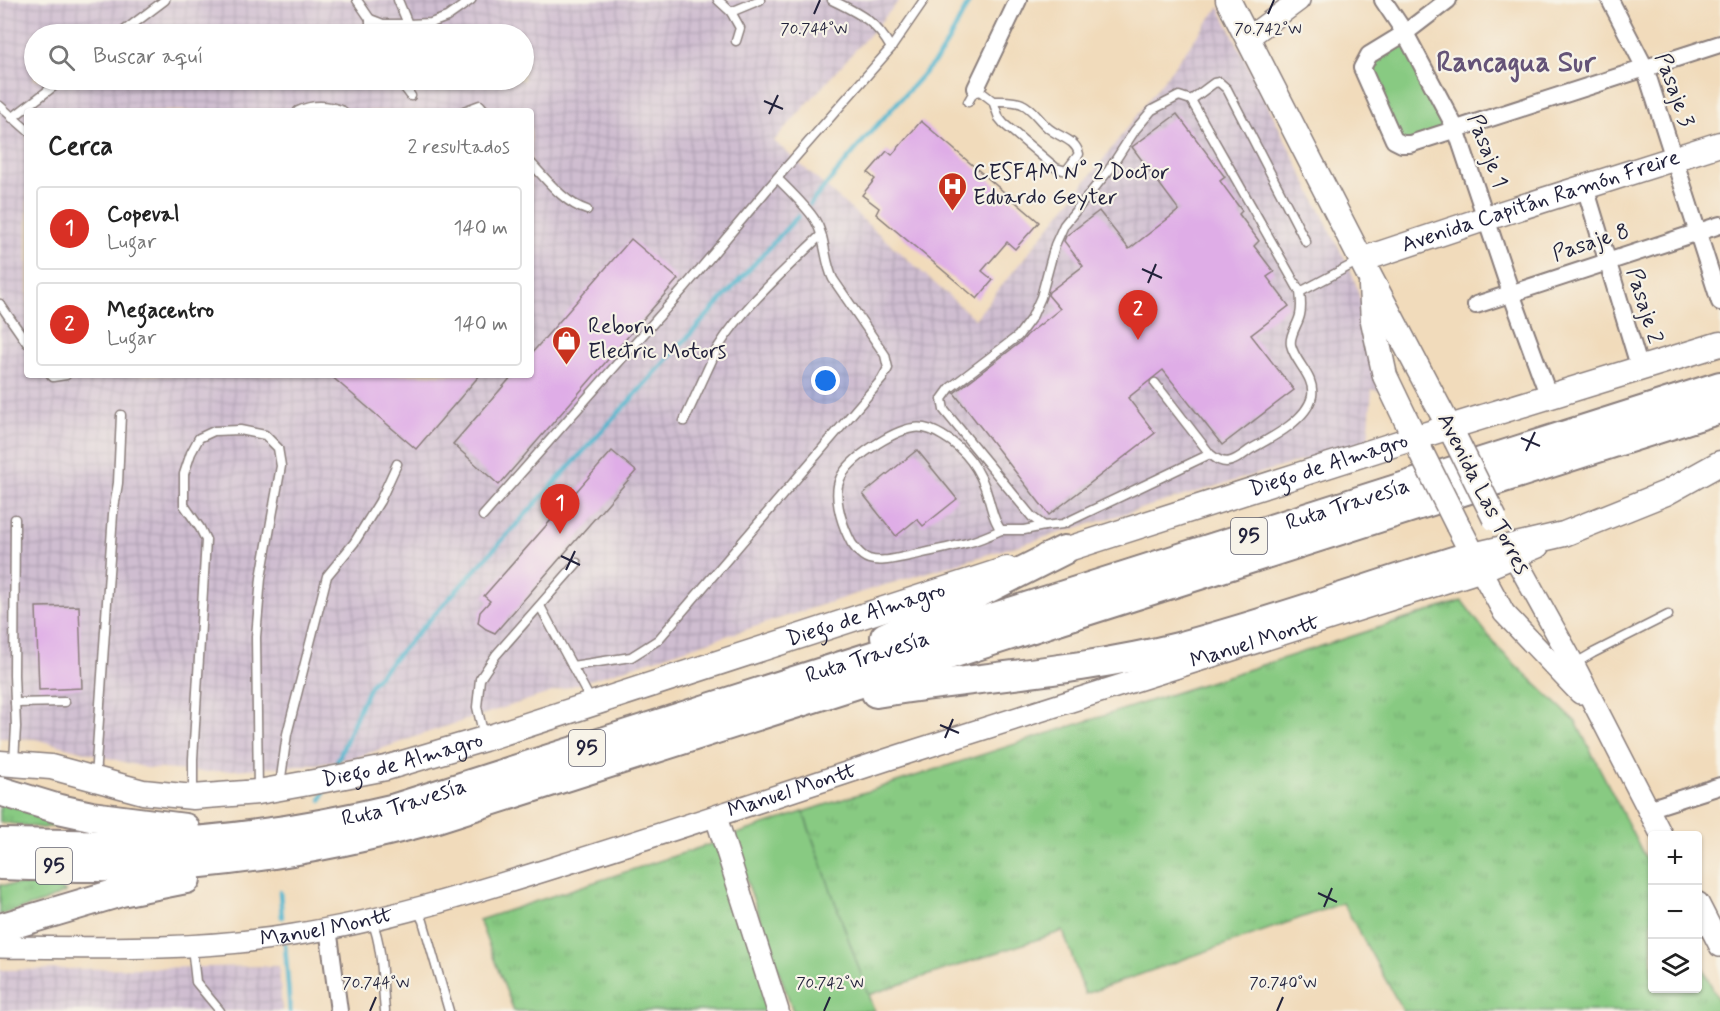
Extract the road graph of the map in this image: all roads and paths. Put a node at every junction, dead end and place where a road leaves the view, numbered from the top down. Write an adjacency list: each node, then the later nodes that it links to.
1 (165, 0): 17 (lane)
2 (357, 0): 16 (lane)
3 (398, 0): 19 (lane)
4 (471, 0): 19 (lane)
5 (718, 0): 15 (lane)
6 (760, 0): 15 (lane)
7 (832, 0): 24 (lane)
8 (924, 0): 24 (lane)
9 (1228, 0): 21 (main road, Avenida Las Torres)
10 (1299, 0): 21 (street)
11 (1383, 0): 20 (street, Pasaje 1)
12 (1448, 0): 20 (street)
13 (1610, 0): 25 (street, Pasaje 3)
14 (1016, 1): 28 (street)
15 (731, 12): 22 (lane)
16 (370, 19): 18 (lane); 19 (lane)
17 (133, 24)
18 (370, 24)
19 (408, 24)
20 (1405, 33): 39 (street, Pasaje 1); 39 (street)
21 (1248, 38): 52 (main road, Avenida Las Torres)
22 (736, 41)
23 (1720, 44): 25 (street)
24 (891, 48): 43 (lane)
25 (1645, 68): 39 (street); 41 (street, Pasaje 3)
26 (48, 90): 34 (lane)
27 (406, 90): 29 (lane)
28 (972, 95): 31 (lane)
29 (411, 96)
30 (1191, 100): 50 (lane); 53 (lane); 74 (lane)
31 (993, 101): 31 (lane)
32 (0, 106): 37 (lane)
33 (24, 108): 37 (lane)
34 (24, 108)
35 (307, 108): 36 (lane)
36 (336, 108)
37 (12, 117): 38 (lane)
38 (24, 127)
39 (1456, 129): 46 (street, Pasaje 1)
40 (1720, 144): 41 (main road, Avenida Capitán Ramón Freire)
41 (1674, 158): 44 (main road, Avenida Capitán Ramón Freire); 48 (street, Pasaje 3)
42 (534, 167): 45 (lane)
43 (777, 178): 49 (lane); 72 (lane)
44 (1585, 187): 46 (main road, Avenida Capitán Ramón Freire); 51 (street, Pasaje 2)
45 (587, 210)
46 (1487, 218): 52 (main road, Avenida Capitán Ramón Freire); 54 (street, Pasaje 1)
47 (1720, 225): 48 (street, Pasaje 8)
48 (1698, 232): 51 (street, Pasaje 8); 55 (street, Pasaje 3)
49 (821, 235): 66 (lane); 83 (lane)
50 (1306, 242)
51 (1607, 261): 54 (street, Pasaje 8); 60 (street, Pasaje 2)
52 (1366, 269): 53 (lane); 67 (main road, Avenida Las Torres); 68 (main road, Avenida Las Torres)
53 (1300, 292): 69 (lane)
54 (1511, 293): 57 (street, Pasaje 8); 63 (street, Pasaje 1)
55 (1720, 302)
56 (0, 304): 58 (lane)
57 (1476, 305)
58 (24, 340)
59 (1720, 344): 60 (main road, Diego de Almagro)
60 (1640, 369): 63 (main road, Diego de Almagro)
61 (1155, 383): 69 (lane)
62 (1720, 386): 84 (highway, Ruta Travesía / 95)
63 (1549, 397): 67 (main road, Diego de Almagro)
64 (1720, 409): 84 (highway, Ruta Travesía / 95)
65 (121, 415): 91 (lane)
66 (684, 421)
67 (1452, 434): 68 (main road, Diego de Almagro); 77 (main road, Avenida Las Torres, bridge)
68 (1417, 445): 76 (main road, Diego de Almagro); 79 (main road, Avenida Las Torres, bridge)
69 (1210, 454): 74 (lane)
70 (1720, 463): 77 (main road, Manuel Montt)
71 (398, 464): 93 (lane)
72 (483, 516)
73 (15, 519): 86 (lane)
74 (1044, 526): 75 (lane)
75 (1001, 530): 75 (lane)
76 (1064, 550): 84 (highway); 87 (main road, Diego de Almagro)
77 (1512, 552): 79 (main road, Manuel Montt); 82 (street, Avenida Las Torres)
78 (577, 563): 80 (lane)
79 (1477, 563): 84 (highway); 88 (street, Avenida Las Torres); 97 (street, Manuel Montt)
80 (540, 606): 83 (lane); 89 (lane)
81 (1668, 615): 82 (lane)
82 (1574, 665): 88 (street, Avenida Las Torres)
83 (572, 666): 87 (lane)
84 (783, 697): 100 (highway, Ruta Travesía / 95)
85 (65, 702): 86 (lane)
86 (15, 703): 90 (lane)
87 (593, 704): 89 (main road, Diego de Almagro)
88 (1597, 711): 96 (street, Avenida Las Torres)
89 (484, 739): 93 (main road, Diego de Almagro)
90 (7, 763): 91 (main road, Diego de Almagro)
91 (95, 779): 95 (main road, Diego de Almagro)
92 (1720, 786): 96 (street)
93 (269, 790): 95 (main road, Diego de Almagro); 95 (lane)
94 (0, 791): 100 (highway)
95 (193, 797)
96 (1648, 808): 98 (street, Avenida Las Torres)
97 (716, 817): 102 (street, Manuel Montt); 114 (street)
98 (1660, 831)
99 (0, 843): 100 (highway, Ruta Travesía / 95)
100 (272, 844): 101 (highway, Ruta Travesía / 95); 105 (highway)
101 (0, 866)
102 (417, 909): 104 (street, Manuel Montt); 113 (lane)
103 (1702, 911): 108 (street)
104 (371, 920): 106 (street, Manuel Montt); 112 (lane)
105 (0, 928)
106 (328, 928): 107 (street, Manuel Montt); 111 (street)
107 (192, 946): 109 (street, Manuel Montt); 110 (lane)
108 (1720, 946)
109 (0, 947)
110 (220, 1011)
111 (339, 1011)
112 (385, 1011)
113 (449, 1011)
114 (778, 1011)

